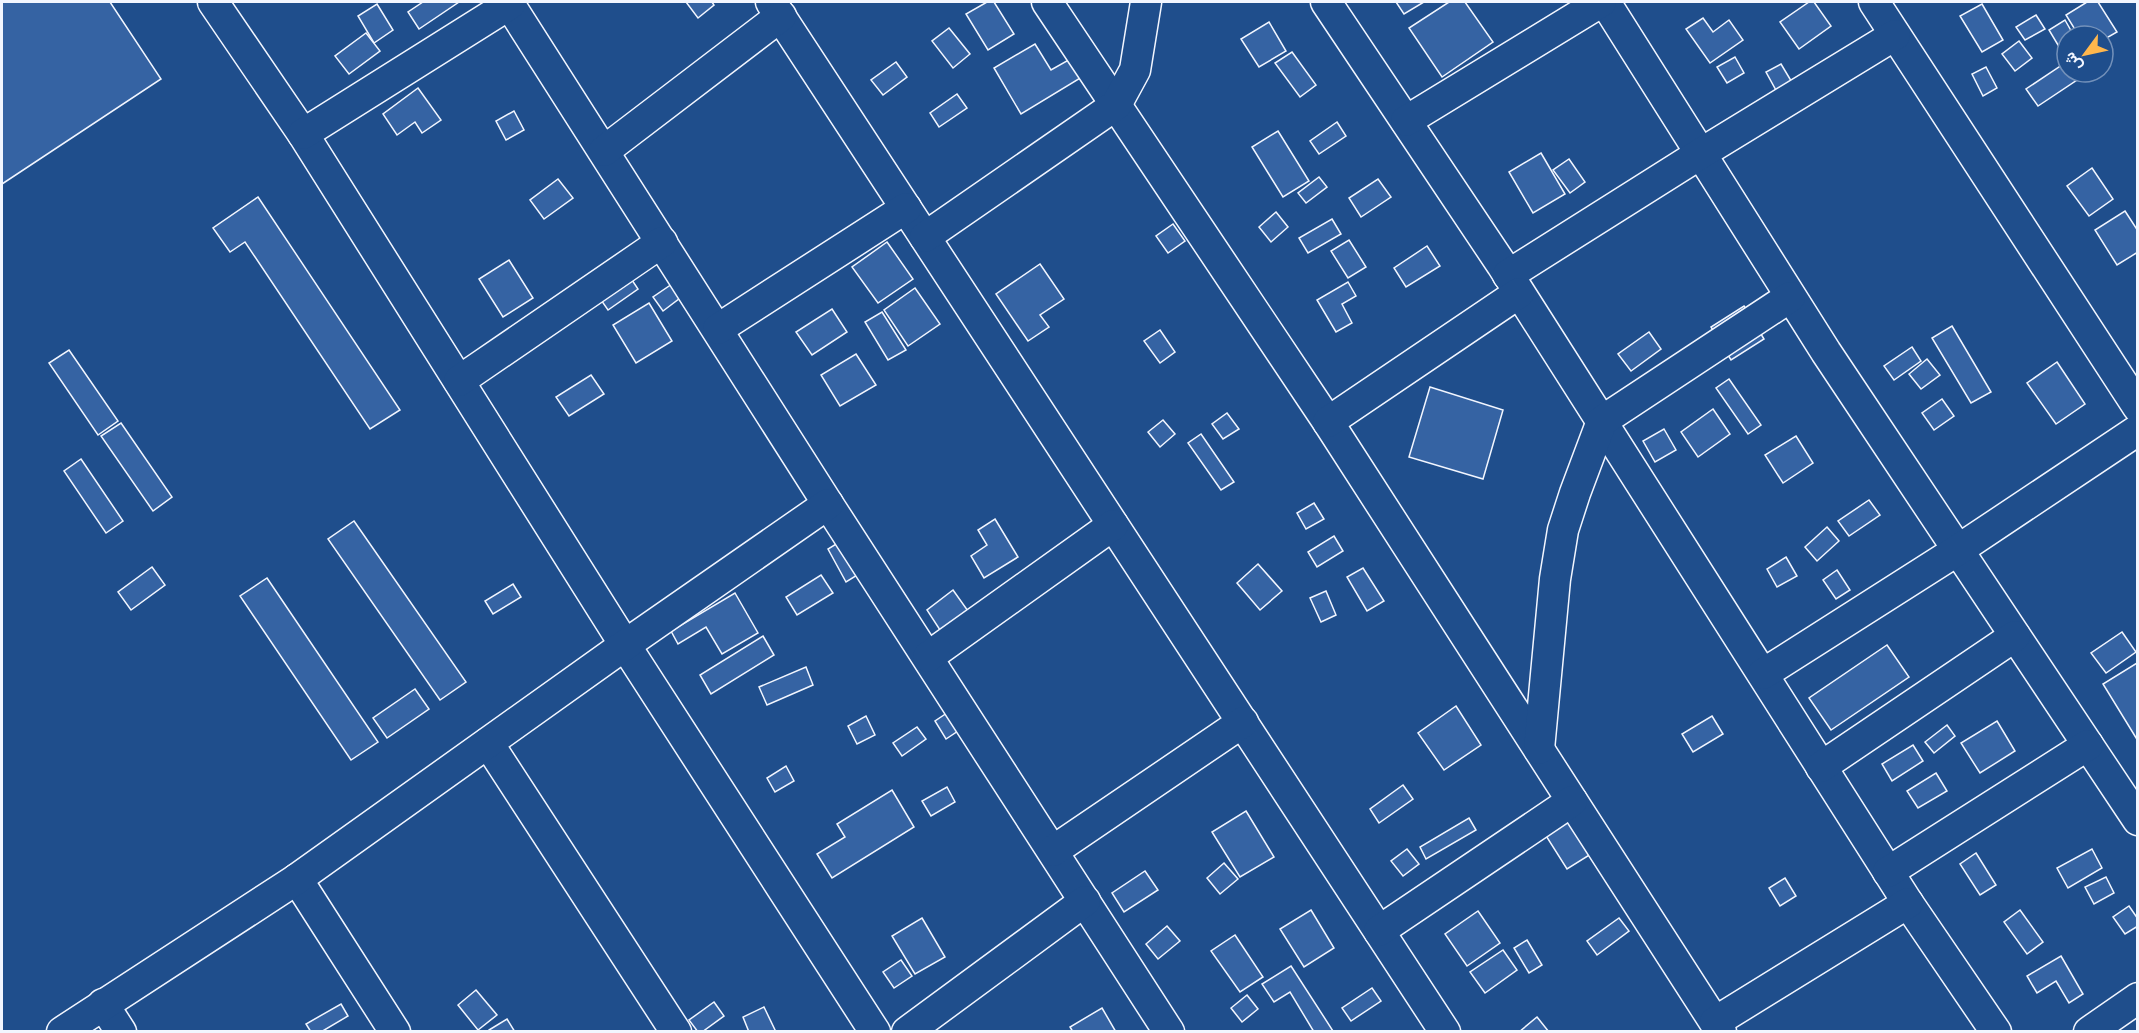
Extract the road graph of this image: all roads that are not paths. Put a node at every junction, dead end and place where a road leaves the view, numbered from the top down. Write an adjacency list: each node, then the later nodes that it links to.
1 (213, 2): 12 (street)
2 (1047, 2): 10 (street)
3 (1146, 2): 10 (street)
4 (1326, 2): 11 (street)
5 (1603, 2): 11 (street); 14 (street)
6 (1874, 2): 9 (street)
7 (509, 3): 12 (street); 13 (street)
8 (776, 9): 13 (street); 15 (street)
9 (1895, 35): 14 (street); 22 (street)
10 (1116, 105): 16 (street); 24 (street)
11 (1406, 121): 18 (street)
12 (303, 134): 21 (street)
13 (604, 151): 17 (street)
14 (1700, 154): 18 (street); 19 (street)
15 (906, 208): 16 (street); 20 (street)
16 (925, 237): 27 (street)
17 (663, 242): 20 (street); 21 (street)
18 (1514, 284): 23 (street); 24 (street)
19 (1790, 297): 23 (street); 28 (street)
20 (718, 329): 26 (street)
21 (459, 381): 30 (street)
22 (2138, 407)
23 (1602, 421): 32 (street); 36 (street)
24 (1328, 422): 36 (street)
25 (2138, 430): 28 (street)
26 (828, 504): 30 (street); 31 (street)
27 (1113, 525): 31 (street); 33 (street)
28 (1958, 550): 29 (street); 32 (street)
29 (2015, 636): 35 (street); 37 (street)
30 (625, 645): 34 (street); 53 (street)
31 (928, 657): 40 (street)
32 (1763, 674): 37 (street)
33 (1243, 722): 40 (street); 45 (street)
34 (488, 743): 42 (street); 52 (street)
35 (2088, 745): 39 (street); 41 (street)
36 (1539, 748): 38 (street)
37 (1821, 767): 41 (street)
38 (1572, 801): 45 (street); 48 (street)
39 (2138, 820)
40 (1053, 851): 43 (street)
41 (1888, 872): 44 (street)
42 (297, 879): 47 (street); 51 (street)
43 (1085, 901): 54 (street); 55 (street)
44 (1908, 903): 48 (street); 57 (street)
45 (1379, 932): 56 (street)
46 (2138, 998): 58 (street)
47 (103, 1004): 49 (street); 50 (street)
48 (1718, 1027)
49 (62, 1032)
50 (121, 1032)
51 (394, 1032)
52 (676, 1032)
53 (875, 1032)
54 (907, 1032)
55 (1169, 1032)
56 (1445, 1032)
57 (1996, 1032)
58 (2089, 1032)

